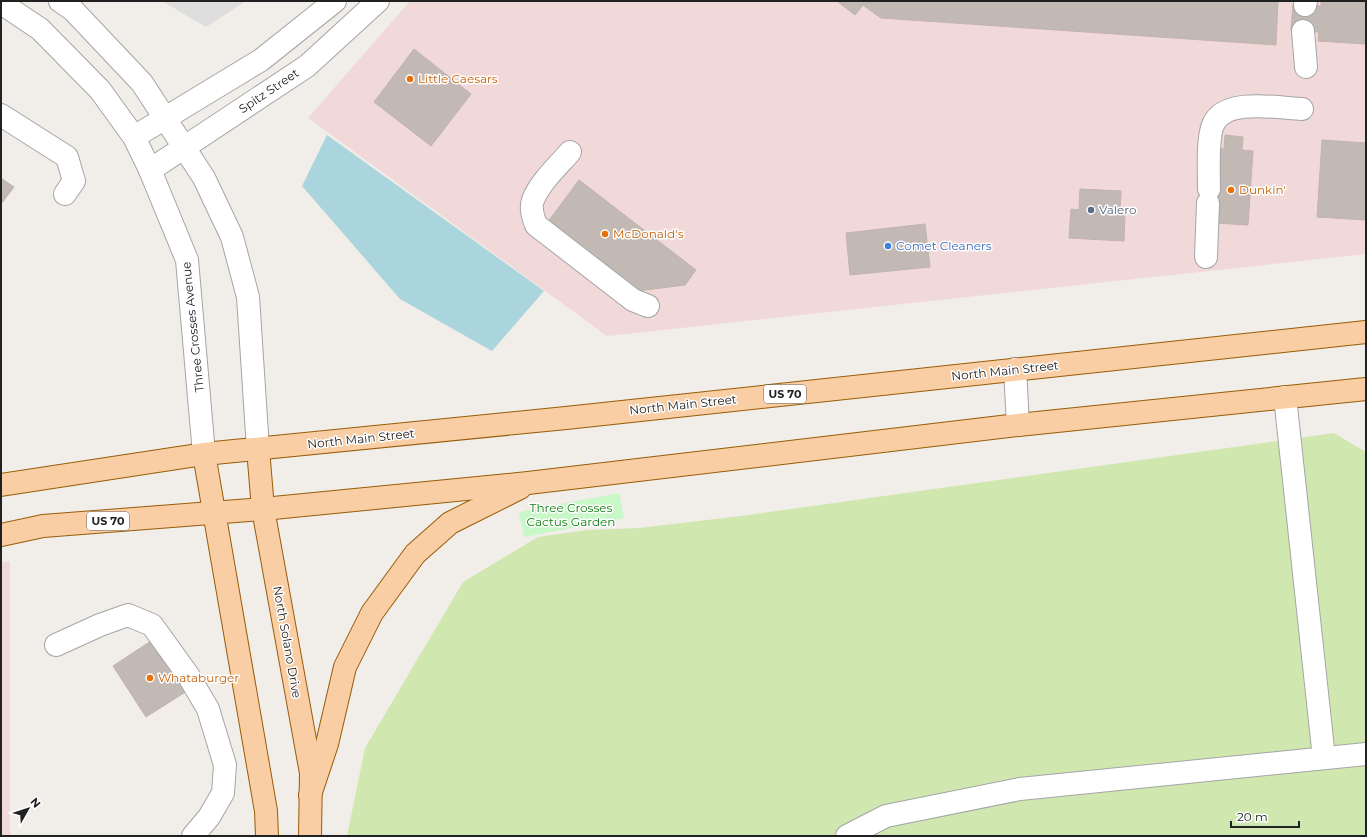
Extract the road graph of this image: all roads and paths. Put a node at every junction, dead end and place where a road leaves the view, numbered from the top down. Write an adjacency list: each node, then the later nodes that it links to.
1 (60, 1): 9 (street)
2 (334, 1): 9 (street)
3 (378, 1): 11 (street, Spitz Street)
4 (1, 3): 10 (street, Three Crosses Avenue)
5 (1303, 31): 6 (street)
6 (1306, 67)
7 (1302, 108): 15 (street)
8 (1, 115): 14 (street)
9 (165, 118): 10 (street); 11 (street)
10 (134, 137): 13 (street, Three Crosses Avenue)
11 (185, 147): 13 (street, Spitz Street); 22 (street)
12 (570, 152): 16 (street)
13 (150, 170): 23 (street, Three Crosses Avenue)
14 (64, 194)
15 (1206, 258)
16 (648, 306)
17 (1366, 332): 18 (main road, North Main Street / US 70)
18 (1015, 370): 21 (street); 22 (main road, North Main Street / US 70)
19 (1366, 389): 20 (main road, US 70)
20 (1285, 397): 21 (main road, US 70); 31 (street)
21 (1018, 425): 24 (main road, US 70)
22 (258, 449): 23 (main road, North Main Street / US 70); 26 (main road, North Solano Drive)
23 (204, 454): 25 (main road, North Main Street / US 70); 27 (main road)
24 (528, 483): 26 (main road, US 70); 32 (main road)
25 (1, 485)
26 (263, 509): 27 (main road, US 70); 32 (main road, North Solano Drive)
27 (216, 512): 28 (main road, US 70); 34 (main road)
28 (1, 535)
29 (56, 644): 33 (street)
30 (1366, 754): 31 (street)
31 (1324, 758): 36 (street)
32 (310, 795): 35 (main road, North Solano Drive)
33 (193, 836)
34 (267, 836)
35 (310, 836)
36 (847, 836)

